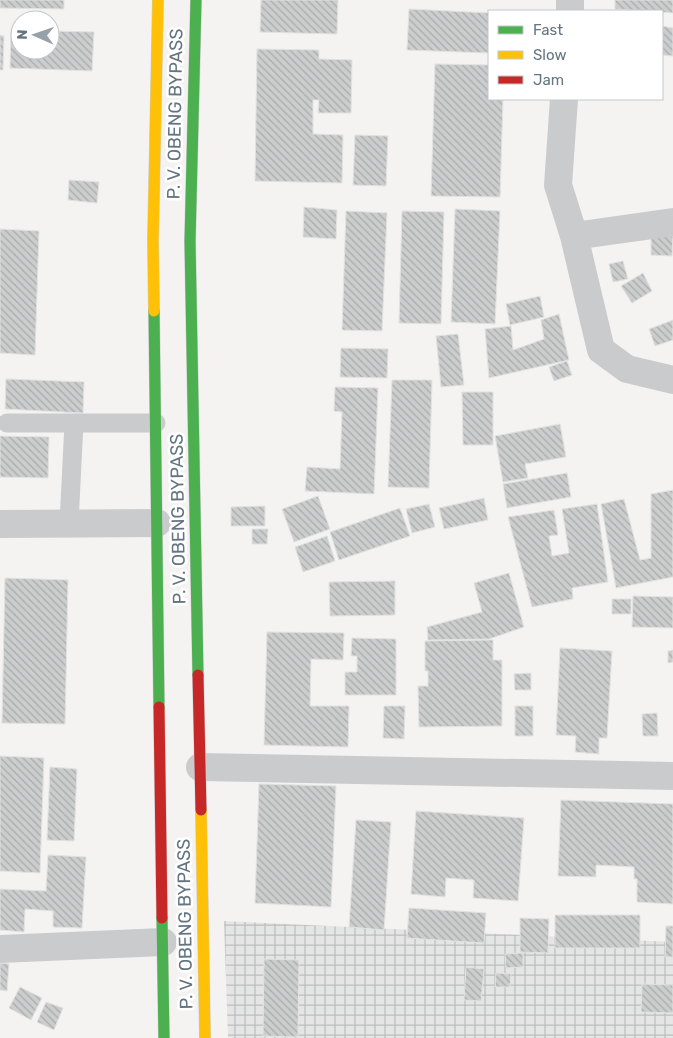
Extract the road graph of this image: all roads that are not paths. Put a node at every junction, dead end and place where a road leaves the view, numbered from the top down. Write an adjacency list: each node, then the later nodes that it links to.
1 (158, 0): 9 (highway, P. V. OBENG BYPASS)
2 (196, 0): 13 (highway, P. V. OBENG BYPASS)
3 (564, 100): 5 (street)
4 (673, 222): 5 (street)
5 (574, 236): 6 (street)
6 (673, 380)
7 (7, 423): 8 (lane)
8 (74, 423): 9 (lane); 10 (lane)
9 (156, 423): 11 (highway, P. V. OBENG BYPASS)
10 (69, 523): 11 (street); 12 (street)
11 (157, 523): 15 (highway, P. V. OBENG BYPASS)
12 (0, 524)
13 (200, 767): 14 (street); 18 (highway, P. V. OBENG BYPASS)
14 (673, 776)
15 (163, 942): 16 (street); 17 (highway, P. V. OBENG BYPASS)
16 (0, 949)
17 (164, 1038)
18 (205, 1038)

